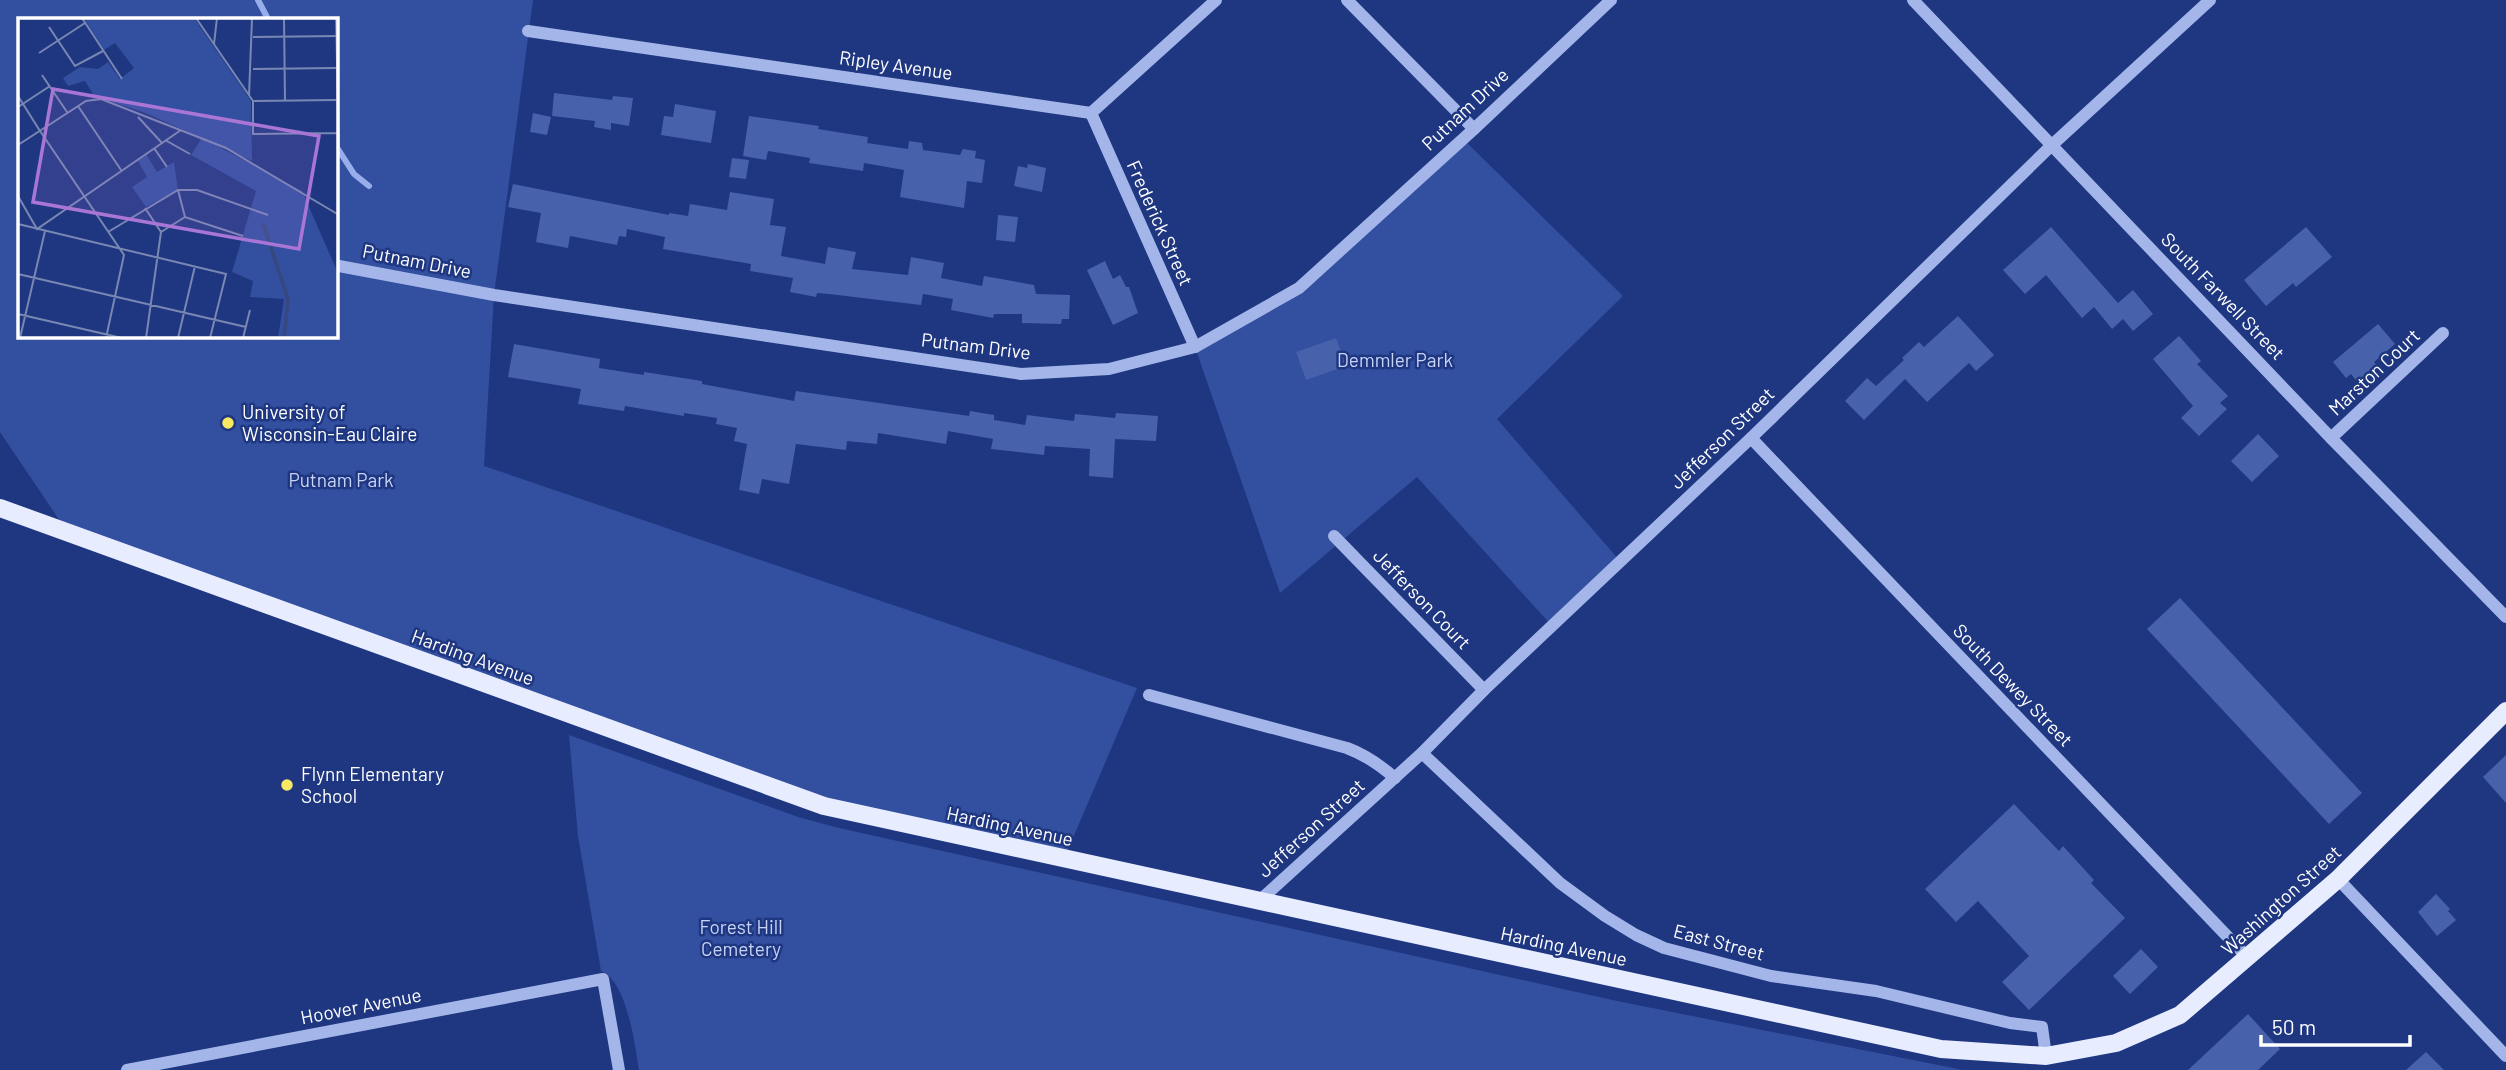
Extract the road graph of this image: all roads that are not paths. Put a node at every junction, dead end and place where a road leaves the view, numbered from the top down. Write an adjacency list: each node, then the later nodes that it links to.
1 (1216, 0): 7 (street)
2 (1347, 0): 8 (street)
3 (1611, 0): 8 (street, Putnam Drive)
4 (1913, 0): 9 (street, South Farwell Street)
5 (2210, 0): 9 (street, Jefferson Street)
6 (528, 31): 7 (street, Ripley Avenue)
7 (1091, 113): 12 (street, Frederick Street)
8 (1474, 129): 12 (street, Putnam Drive)
9 (2052, 145): 13 (street, Jefferson Street); 14 (street, South Farwell Street)
10 (339, 266): 12 (street, Putnam Drive)
11 (2443, 333): 14 (street, Marston Court)
12 (1195, 347)
13 (1751, 438): 18 (street, Jefferson Street); 25 (street, South Dewey Street)
14 (2331, 438): 17 (street, South Farwell Street)
15 (0, 508): 24 (main road, Harding Avenue)
16 (1334, 536): 18 (street, Jefferson Court)
17 (2506, 617)
18 (1484, 690): 21 (street, Jefferson Street)
19 (1149, 695): 22 (street)
20 (2506, 711): 23 (main road, Washington Street)
21 (1422, 753): 22 (street, Jefferson Street); 26 (street, East Street)
22 (1395, 778): 24 (street, Jefferson Street)
23 (2338, 879): 25 (main road, Washington Street); 27 (street)
24 (1258, 902): 26 (main road, Harding Avenue)
25 (2248, 958): 26 (main road, Washington Street)
26 (2046, 1056)
27 (2506, 1056)
28 (127, 1070): 29 (street, Hoover Avenue)
29 (620, 1070)

